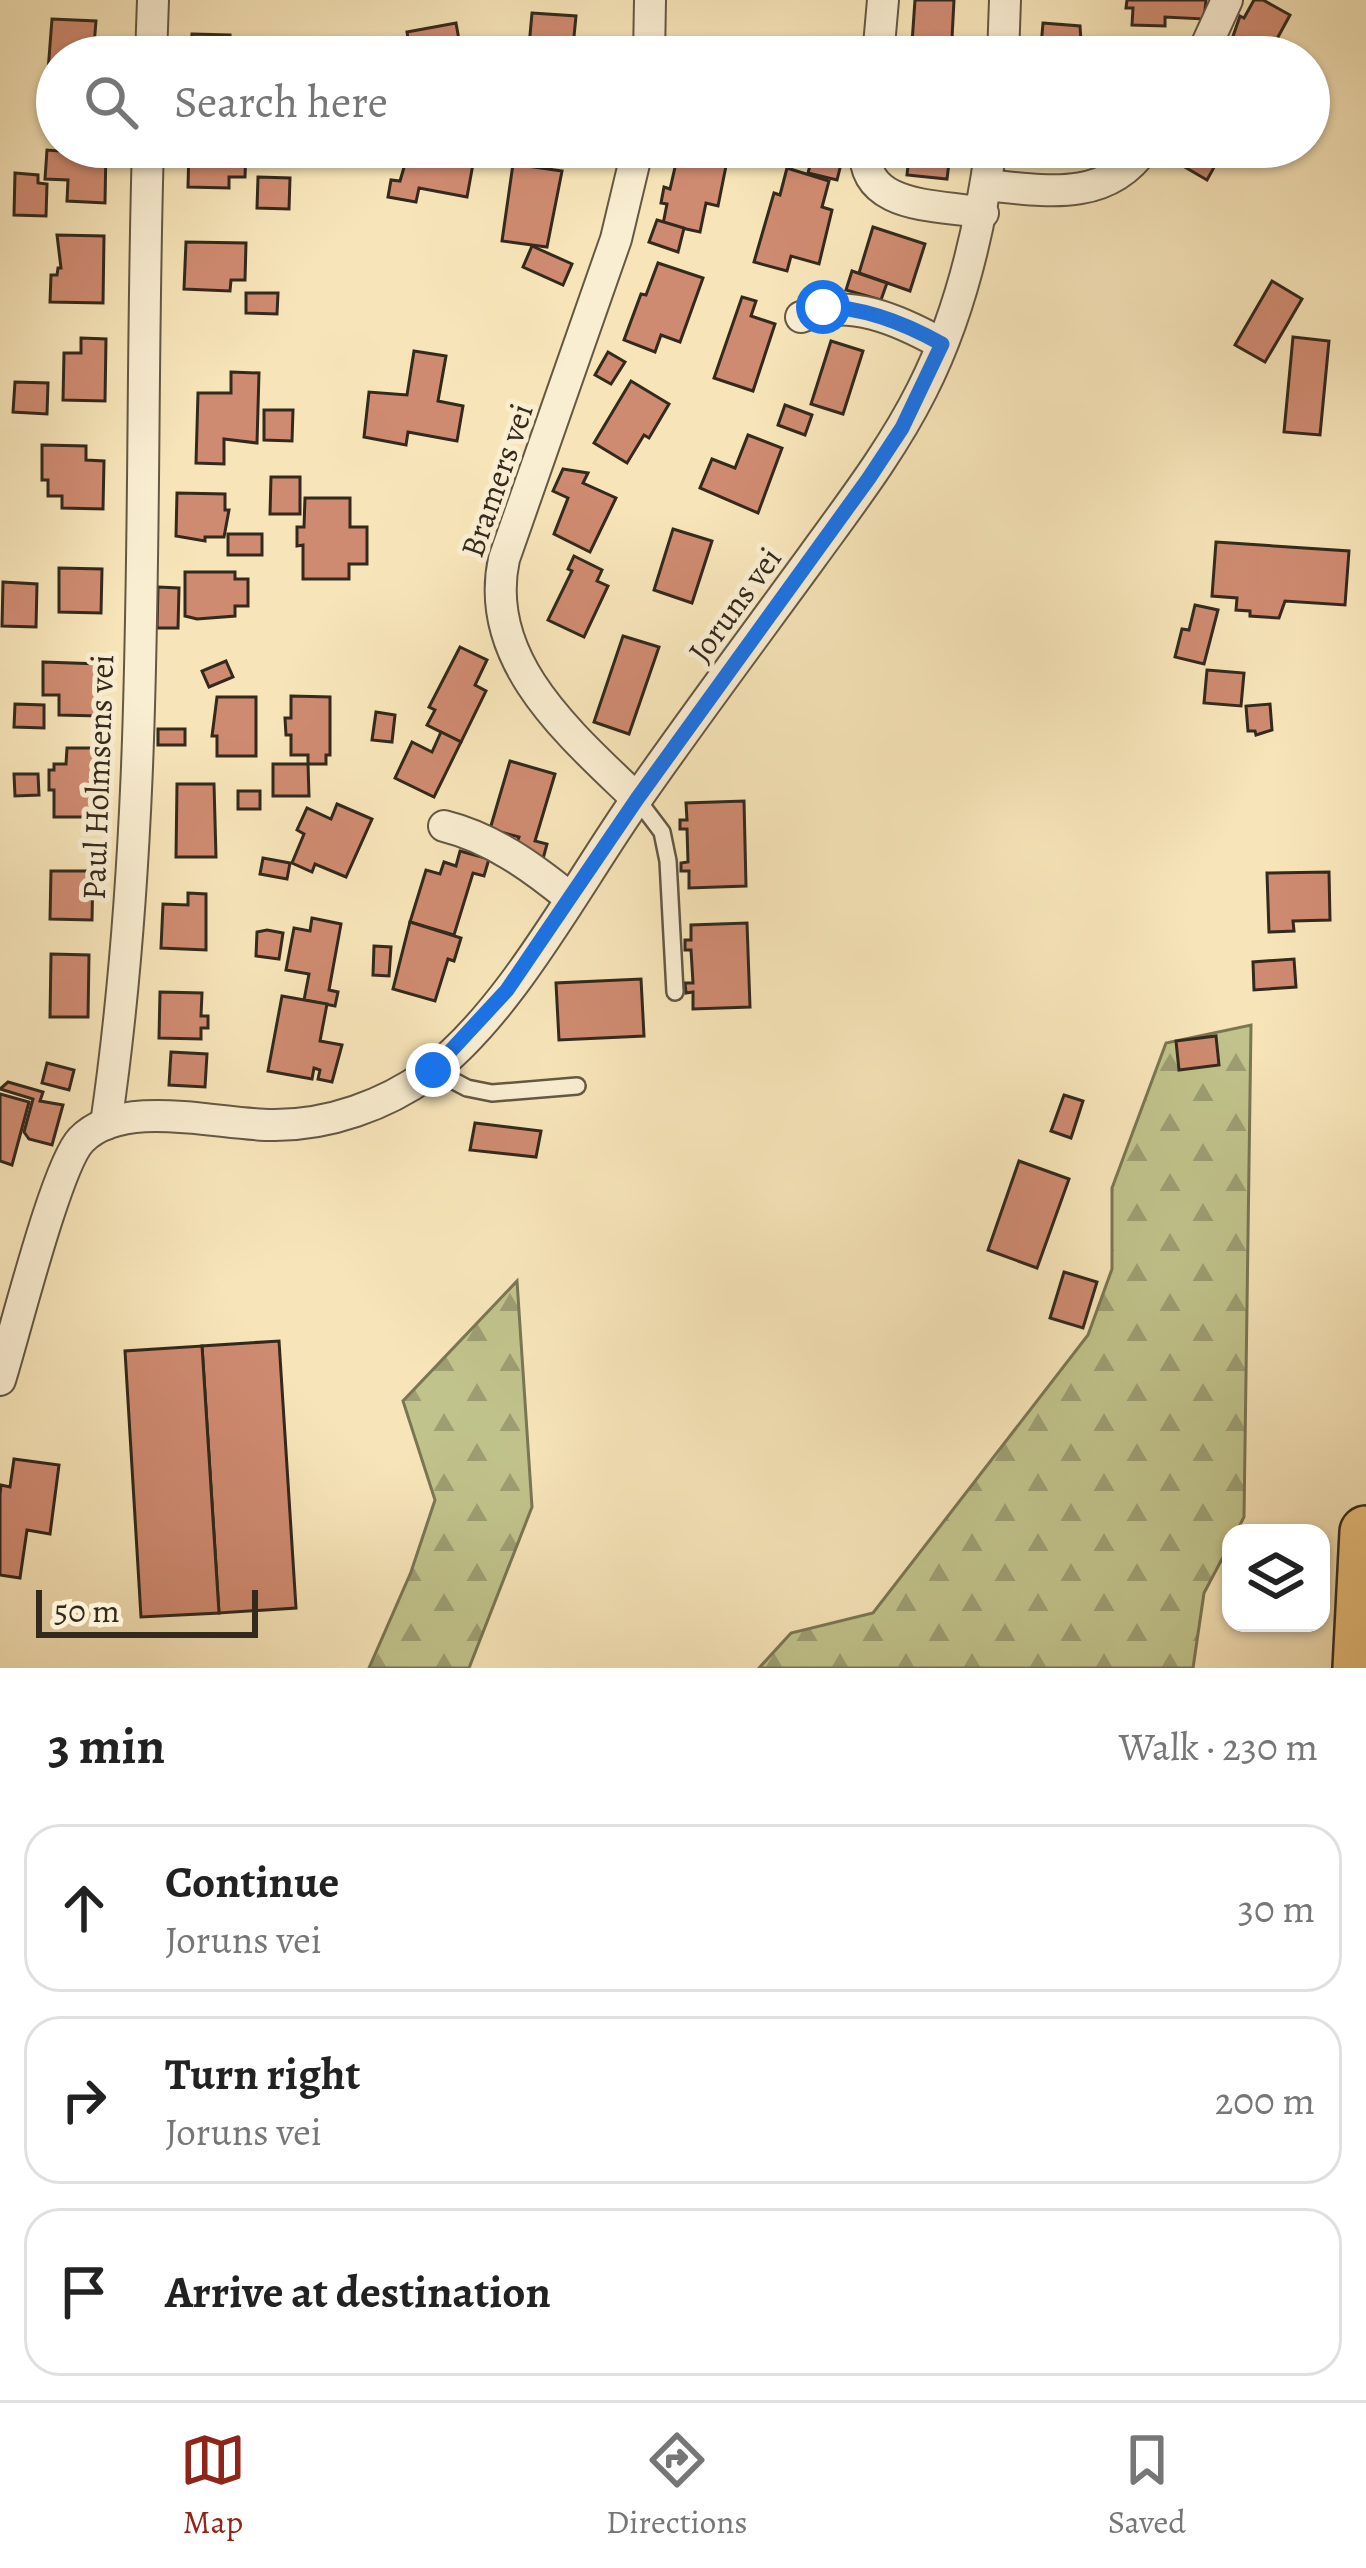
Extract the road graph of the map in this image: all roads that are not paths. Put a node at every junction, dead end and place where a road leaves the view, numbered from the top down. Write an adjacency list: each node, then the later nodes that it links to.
1 (153, 0): 6 (street)
2 (650, 0): 7 (street)
3 (883, 0): 8 (street)
4 (1005, 0): 9 (street)
5 (1227, 0): 10 (street)
6 (152, 36)
7 (649, 36)
8 (880, 36)
9 (1004, 36)
10 (1211, 36)
11 (148, 168): 25 (street, Paul Holmsens vei)
12 (633, 168): 19 (street, Bramers vei)
13 (867, 168): 16 (street)
14 (988, 168): 16 (street, Joruns vei)
15 (1128, 168): 16 (street)
16 (984, 199): 18 (street, Joruns vei)
17 (801, 316): 18 (street)
18 (942, 344): 19 (street, Joruns vei)
19 (637, 799): 21 (street, Joruns vei); 22 (lane)
20 (444, 826): 21 (street)
21 (570, 898): 23 (street, Joruns vei)
22 (675, 992)
23 (433, 1070): 24 (lane); 25 (street, Joruns vei)
24 (578, 1086)
25 (106, 1124): 26 (street)
26 (0, 1380)
27 (1366, 1532): 28 (main road)
28 (1359, 1668)

